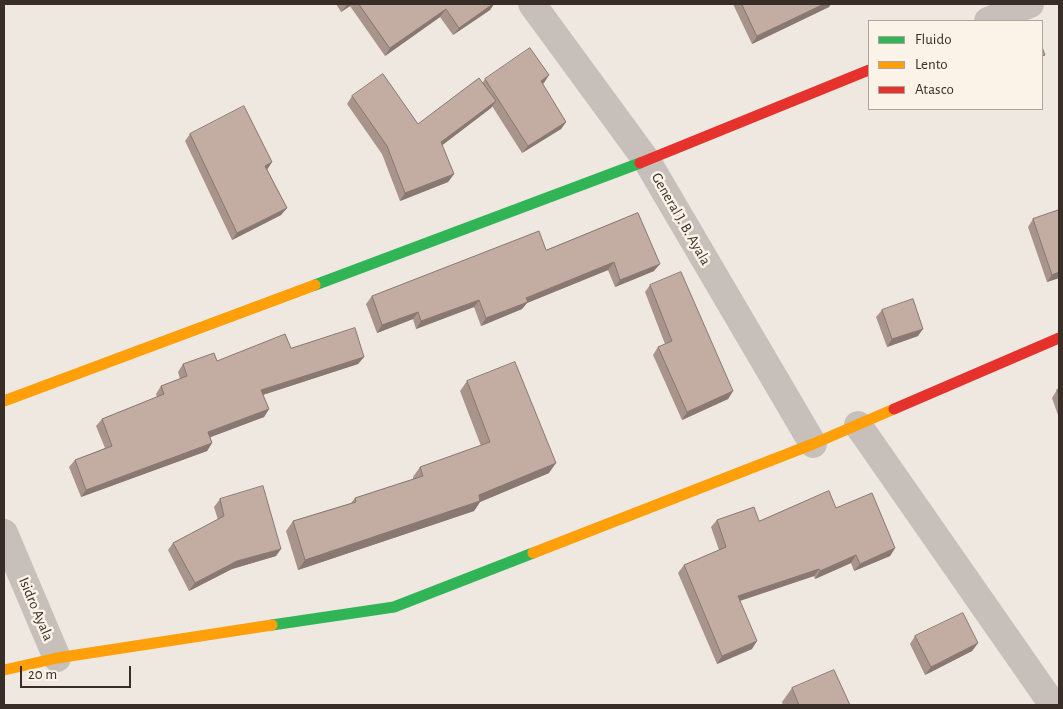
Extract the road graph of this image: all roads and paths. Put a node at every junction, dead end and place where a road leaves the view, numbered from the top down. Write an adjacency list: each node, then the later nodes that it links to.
1 (532, 4): 5 (street, General J. B. Ayala)
2 (1030, 4): 3 (street)
3 (990, 20)
4 (868, 70): 5 (street)
5 (647, 161): 7 (street); 9 (street, General J. B. Ayala)
6 (1059, 338): 8 (street)
7 (4, 401)
8 (858, 425): 9 (street); 13 (street)
9 (813, 444): 11 (street)
10 (4, 533): 11 (street, Isidro Ayala)
11 (57, 658): 12 (street)
12 (4, 670)
13 (1053, 705)

